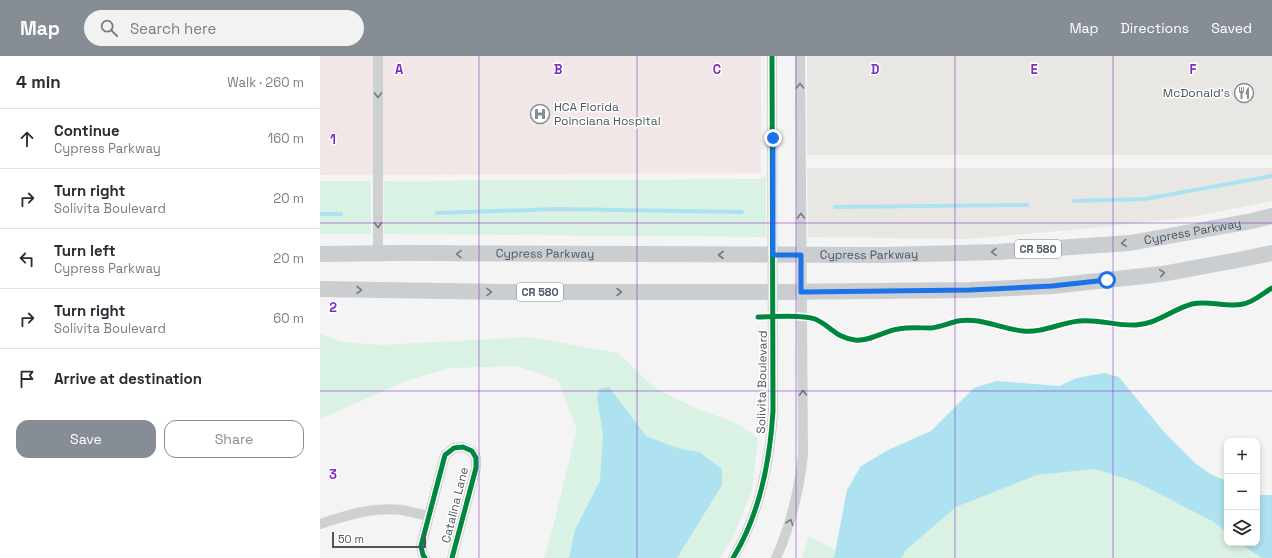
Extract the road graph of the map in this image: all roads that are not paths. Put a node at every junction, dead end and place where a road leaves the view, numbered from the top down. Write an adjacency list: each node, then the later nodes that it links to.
1 (378, 56): 7 (street, one-way to 7)
2 (772, 56): 8 (street, Solivita Boulevard)
3 (800, 56): 9 (street, one-way to 3)
4 (1272, 216): 9 (main road, Cypress Parkway / CR 580, one-way to 9)
5 (1272, 253): 12 (main road, CR 580, one-way to 5)
6 (320, 254): 7 (main road, Cypress Parkway / CR 580)
7 (378, 254): 8 (main road, Cypress Parkway / CR 580, one-way to 7)
8 (773, 255): 9 (main road, Cypress Parkway / CR 580); 11 (street, Solivita Boulevard)
9 (801, 255): 12 (street)
10 (320, 289): 11 (main road, CR 580, one-way to 11)
11 (773, 292): 12 (main road, CR 580); 17 (street, Solivita Boulevard)
12 (801, 292): 18 (street, one-way to 12)
13 (429, 516): 14 (street, Catalina Lane); 15 (street, Catalina Lane); 16 (street, Catalina Lane)
14 (320, 524)
15 (425, 558)
16 (452, 558)
17 (733, 558)
18 (776, 558)

